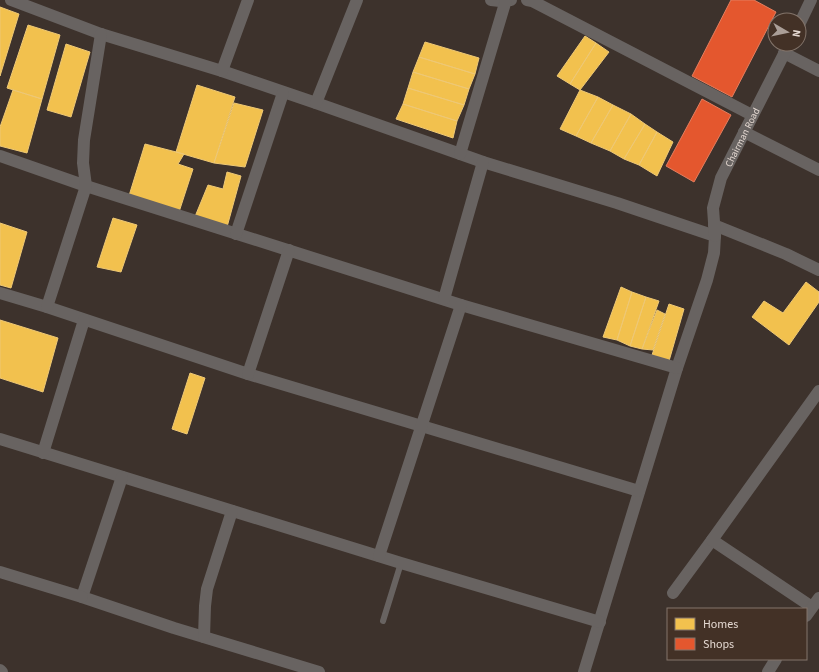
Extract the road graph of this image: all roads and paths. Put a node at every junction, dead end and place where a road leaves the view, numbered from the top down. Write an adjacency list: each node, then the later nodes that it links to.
1 (11, 0): 9 (street)
2 (248, 0): 13 (street)
3 (357, 0): 15 (street)
4 (491, 0): 5 (street)
5 (508, 0): 18 (street)
6 (527, 0): 16 (street)
7 (809, 1): 8 (street)
8 (804, 12)
9 (101, 34): 13 (street); 22 (street)
10 (785, 52): 16 (street, Chairman Road)
11 (791, 52): 12 (street)
12 (819, 71)
13 (222, 72): 14 (street)
14 (283, 93): 15 (street); 24 (street)
15 (316, 103): 18 (street)
16 (752, 115): 17 (street, Chairman Road)
17 (744, 132): 21 (street); 23 (street, Chairman Road)
18 (460, 154): 20 (street)
19 (0, 156): 22 (street)
20 (483, 162): 23 (street); 28 (street)
21 (819, 170)
22 (86, 186): 24 (street); 30 (street)
23 (715, 230): 26 (street); 32 (street, Chairman Road)
24 (236, 234): 25 (street)
25 (289, 250): 28 (street); 33 (street)
26 (819, 270)
27 (0, 294): 30 (street)
28 (444, 299): 29 (street)
29 (461, 305): 32 (street); 35 (street)
30 (47, 307): 31 (street)
31 (84, 320): 33 (street); 37 (street)
32 (677, 368): 39 (street, Chairman Road)
33 (248, 374): 35 (street)
34 (819, 391): 41 (street)
35 (421, 426): 39 (street); 42 (street)
36 (0, 439): 37 (street)
37 (43, 453): 38 (street)
38 (122, 477): 40 (street); 46 (street)
39 (639, 491): 49 (street, Chairman Road)
40 (232, 511): 42 (street); 50 (street)
41 (712, 540): 45 (street); 47 (street)
42 (379, 556): 43 (street)
43 (401, 563): 48 (lane); 49 (street)
44 (0, 572): 46 (street)
45 (673, 593)
46 (82, 597): 50 (street)
47 (812, 607)
48 (383, 621)
49 (600, 622): 53 (street, Chairman Road)
50 (204, 637): 52 (street)
51 (775, 660): 54 (street)
52 (319, 672)
53 (584, 672)
54 (768, 672)

